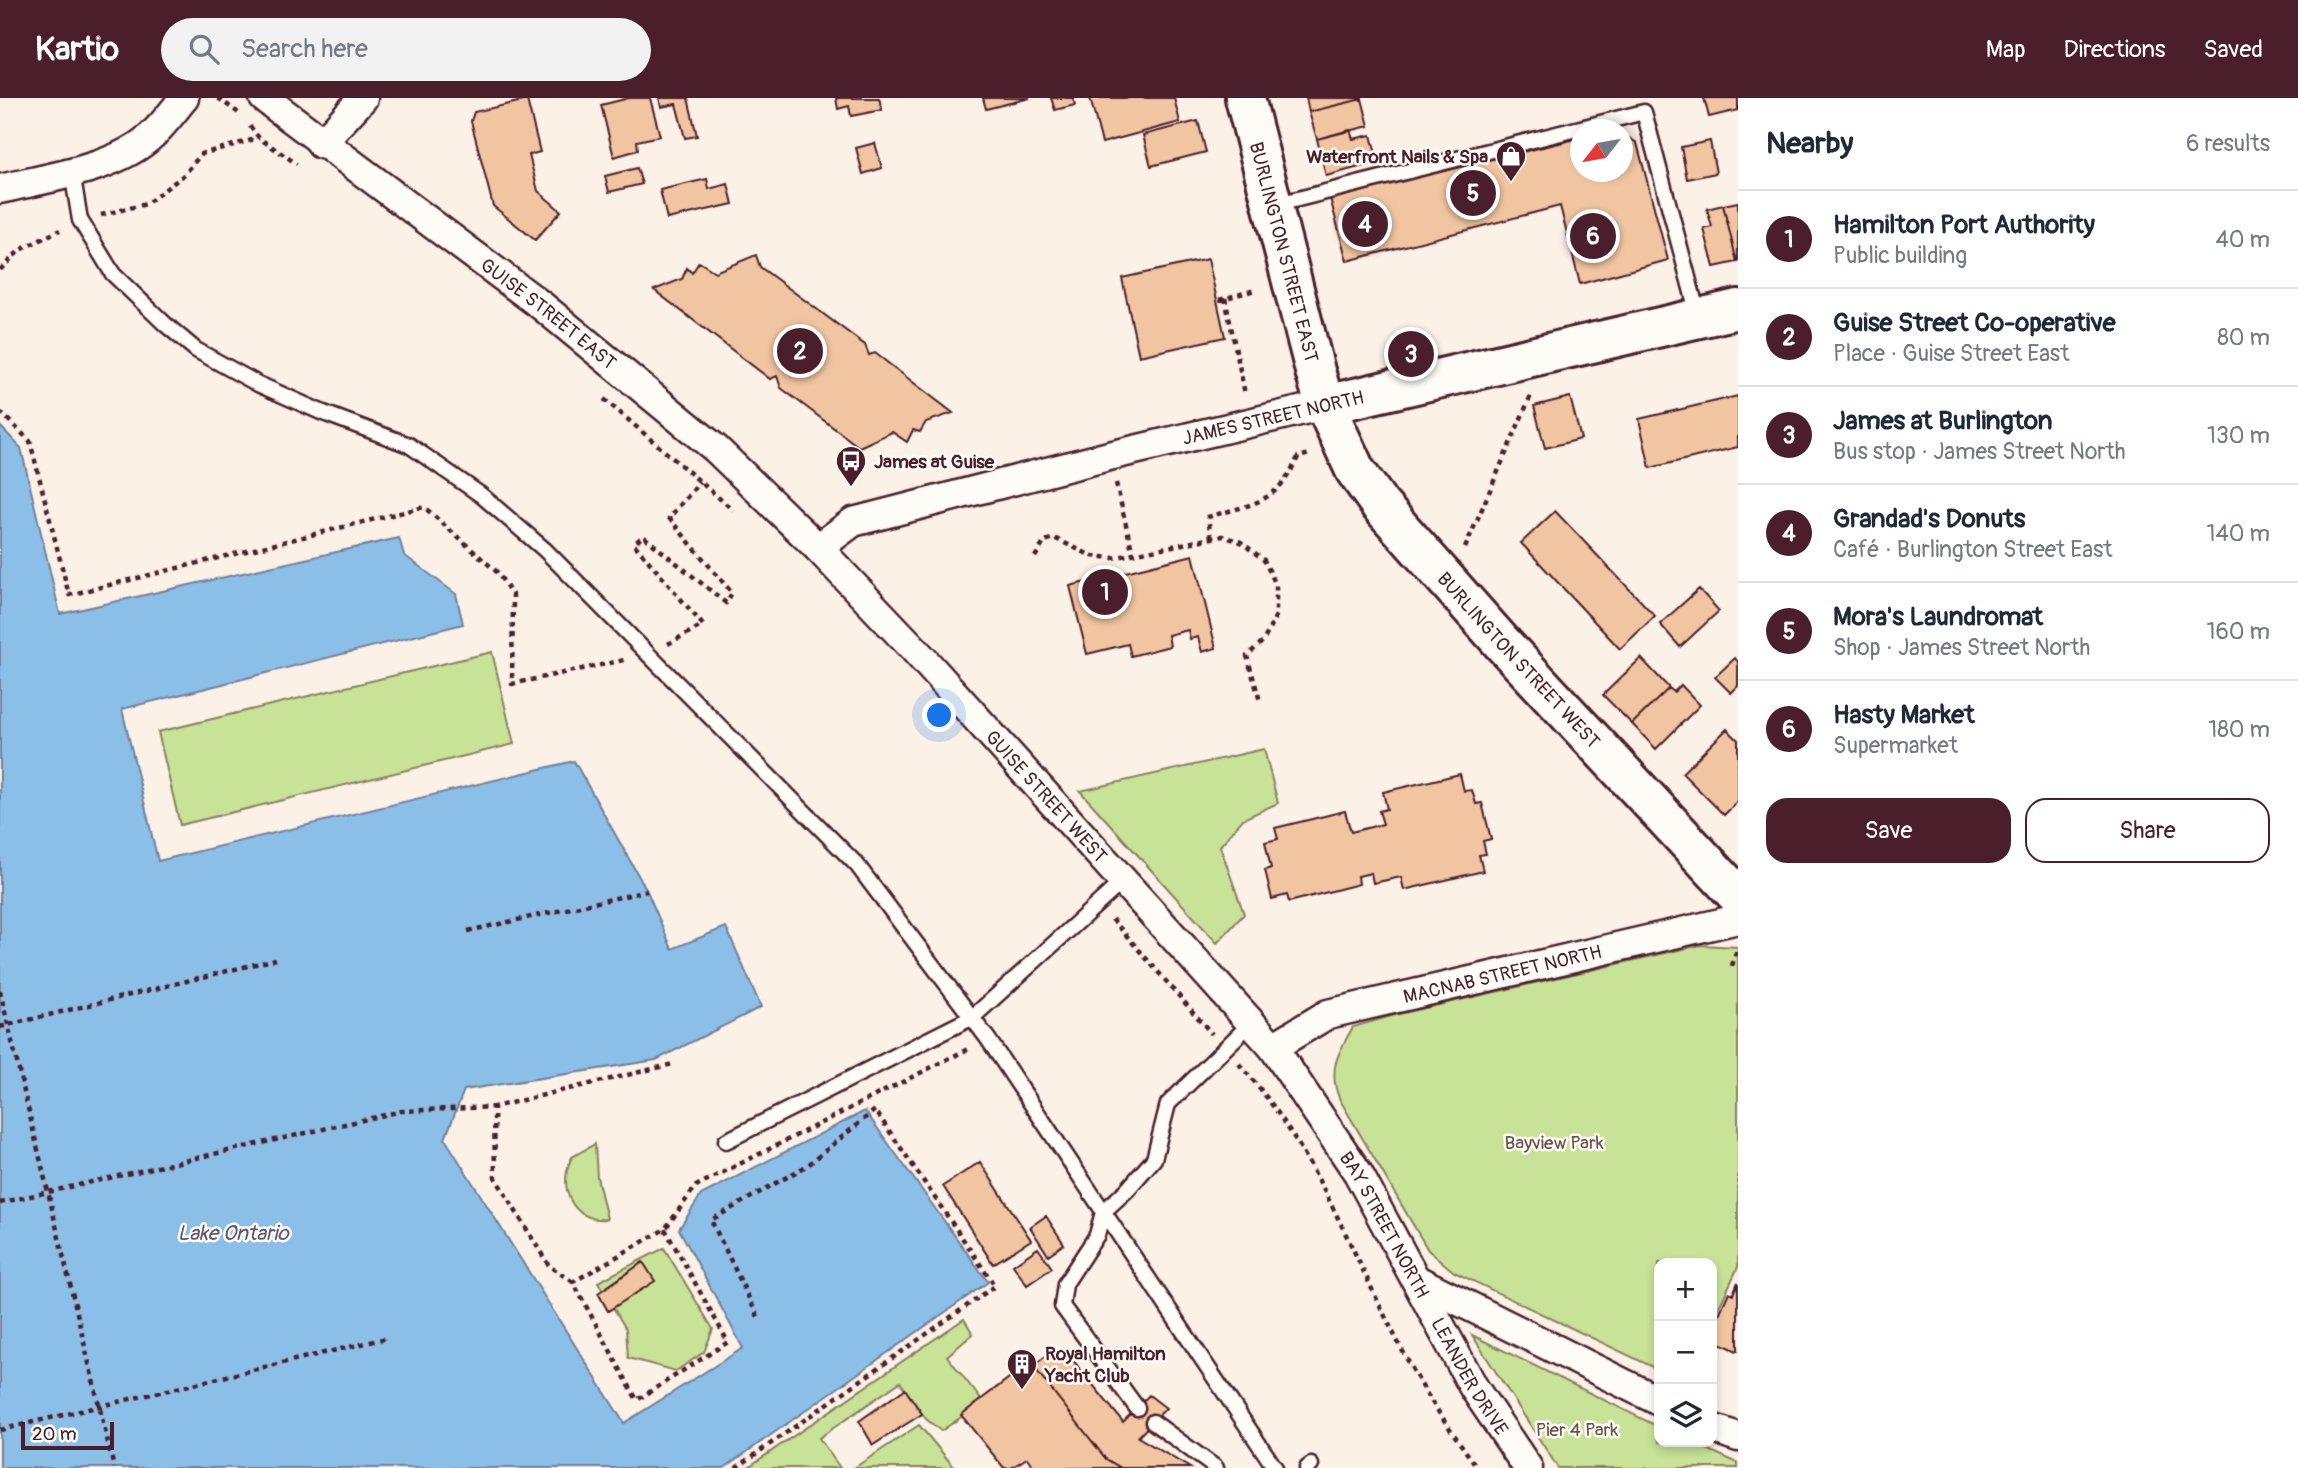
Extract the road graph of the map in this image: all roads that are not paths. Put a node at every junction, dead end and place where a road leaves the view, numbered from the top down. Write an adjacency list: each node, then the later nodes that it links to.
1 (184, 98): 6 (street)
2 (264, 98): 5 (street, GUISE STREET EAST)
3 (363, 98): 5 (street)
4 (1245, 98): 8 (main road, BURLINGTON STREET EAST)
5 (321, 144): 12 (street, GUISE STREET EAST)
6 (72, 172): 7 (street); 16 (lane)
7 (0, 189)
8 (1273, 206): 10 (lane); 11 (main road, BURLINGTON STREET EAST)
9 (1738, 310): 10 (main road, JAMES STREET NORTH)
10 (1699, 319): 11 (main road, JAMES STREET NORTH)
11 (1325, 405): 12 (street, JAMES STREET NORTH); 14 (main road, BURLINGTON STREET WEST)
12 (818, 548): 13 (street, GUISE STREET WEST)
13 (1124, 880): 16 (lane); 17 (street, GUISE STREET WEST)
14 (1738, 896)
15 (1738, 919): 18 (street, MACNAB STREET NORTH)
16 (972, 1017): 19 (lane); 20 (lane)
17 (1253, 1021): 18 (street, GUISE STREET WEST); 20 (lane)
18 (1273, 1047): 21 (street, BAY STREET NORTH)
19 (726, 1141)
20 (1103, 1212): 23 (lane); 28 (lane)
21 (1419, 1281): 22 (street, BAY STREET NORTH); 29 (street, LEANDER DRIVE)
22 (1654, 1398)
23 (1136, 1408)
24 (1153, 1422): 27 (lane)
25 (1717, 1430): 26 (street)
26 (1738, 1437)
27 (1216, 1468)
28 (1275, 1468)
29 (1528, 1468)

